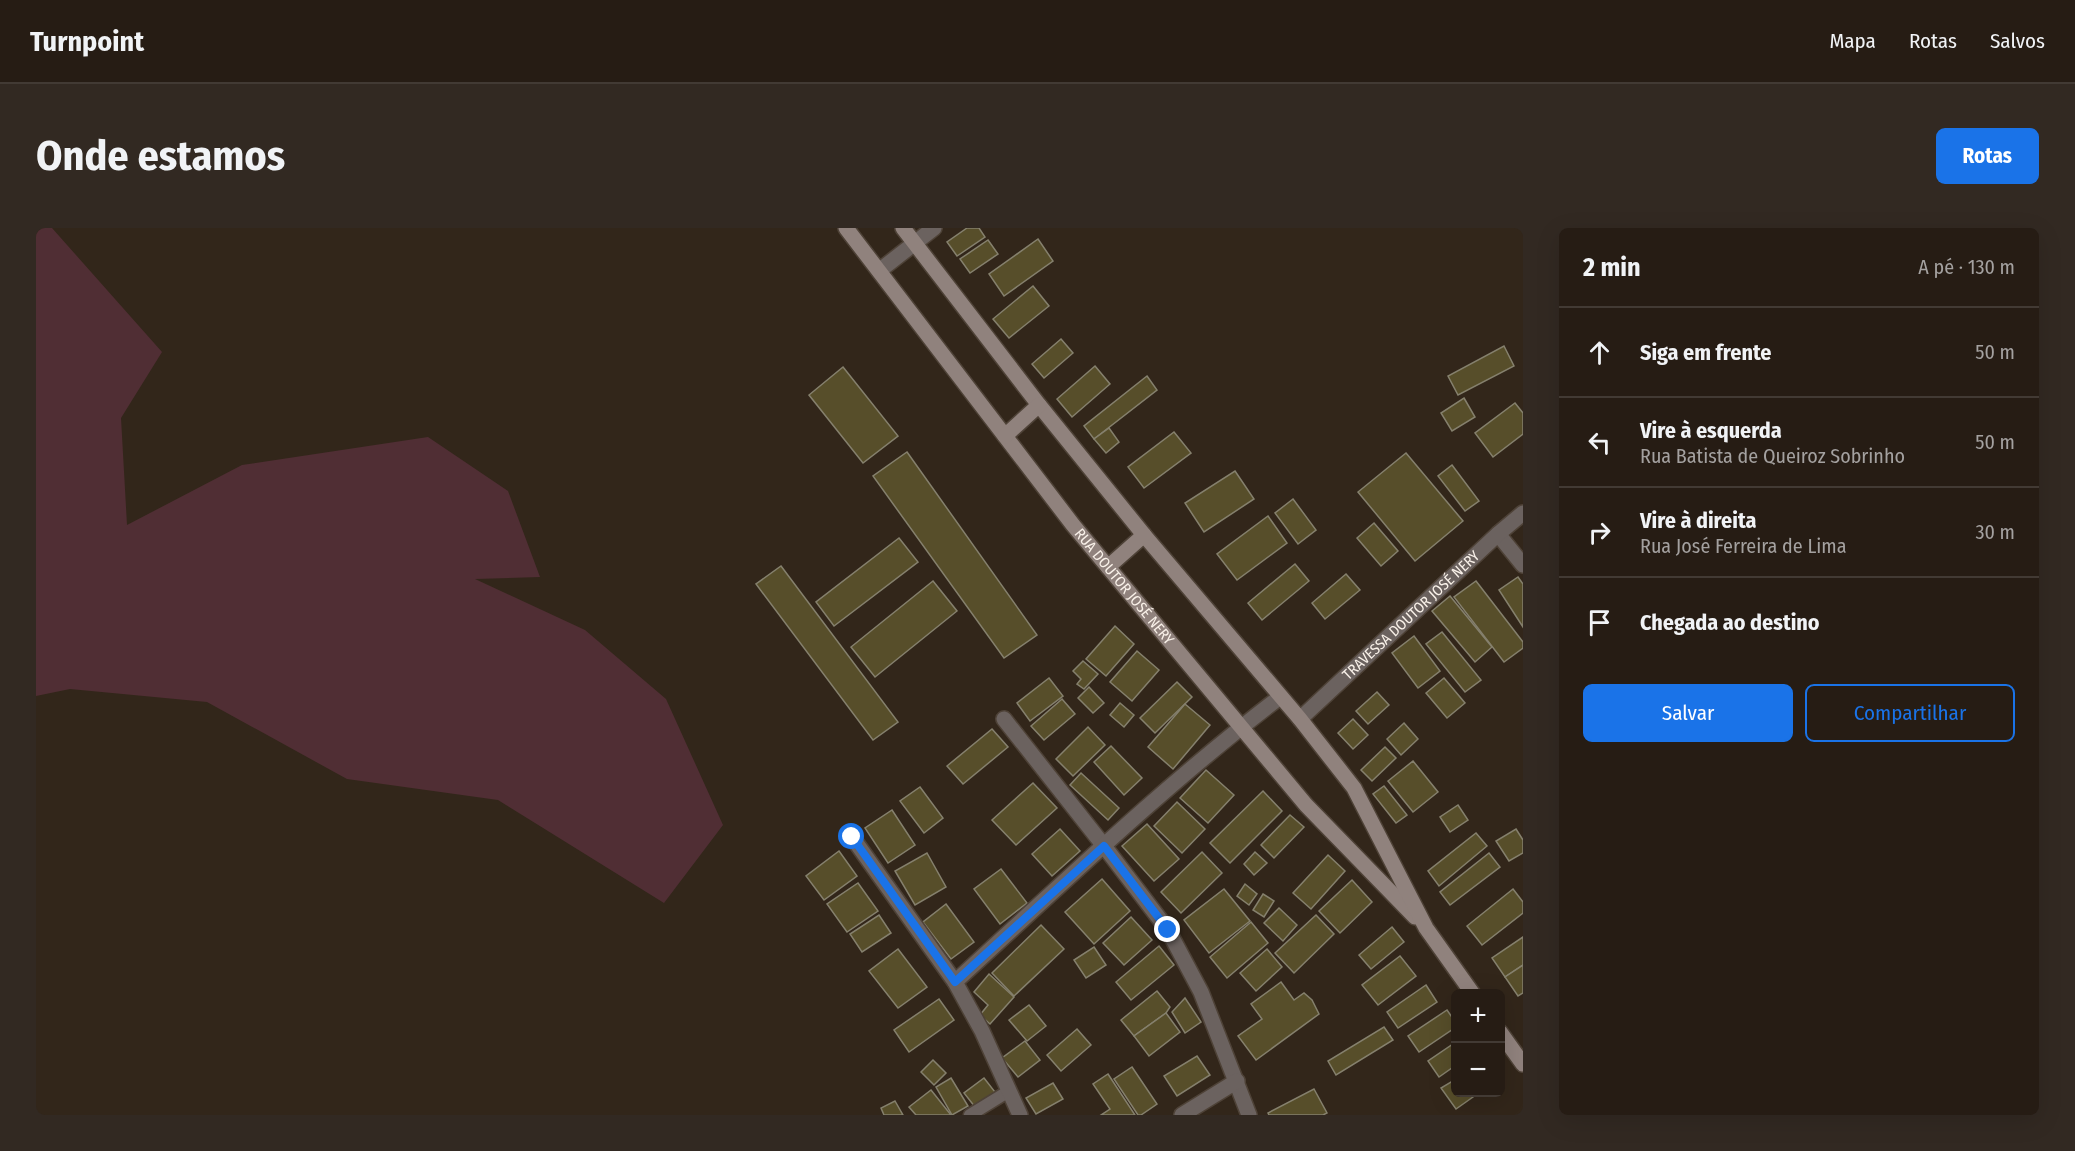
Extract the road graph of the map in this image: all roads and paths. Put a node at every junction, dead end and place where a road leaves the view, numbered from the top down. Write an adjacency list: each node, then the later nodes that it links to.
1 (846, 228): 5 (street, RUA DOUTOR JOSÉ NERY)
2 (903, 228): 4 (street, RUA DOUTOR JOSÉ NERY)
3 (934, 228): 4 (street)
4 (915, 242): 5 (street); 6 (street, RUA DOUTOR JOSÉ NERY)
5 (879, 271): 7 (street, RUA DOUTOR JOSÉ NERY)
6 (1039, 405): 7 (street); 10 (street, RUA DOUTOR JOSÉ NERY)
7 (1005, 436): 12 (street, RUA DOUTOR JOSÉ NERY)
8 (1523, 513): 9 (street, TRAVESSA DOUTOR JOSÉ NERY)
9 (1498, 534): 11 (street); 15 (street, TRAVESSA DOUTOR JOSÉ NERY)
10 (1144, 535): 12 (street); 13 (street, RUA DOUTOR JOSÉ NERY)
11 (1523, 565)
12 (1108, 567): 16 (street, RUA DOUTOR JOSÉ NERY)
13 (1280, 697): 15 (street, RUA DOUTOR JOSÉ NERY); 16 (street)
14 (1004, 719): 18 (street)
15 (1300, 719): 19 (street, RUA DOUTOR JOSÉ NERY)
16 (1241, 727): 18 (street); 19 (street, RUA DOUTOR JOSÉ NERY)
17 (852, 837): 20 (street)
18 (1104, 846): 20 (street); 24 (street)
19 (1426, 928): 21 (street, RUA DOUTOR JOSÉ NERY)
20 (955, 982): 25 (street)
21 (1470, 989)
22 (1505, 1039): 23 (street)
23 (1523, 1064)
24 (1237, 1081): 28 (street); 29 (street)
25 (1009, 1091): 26 (lane); 27 (street)
26 (970, 1115)
27 (1020, 1115)
28 (1182, 1115)
29 (1249, 1115)

